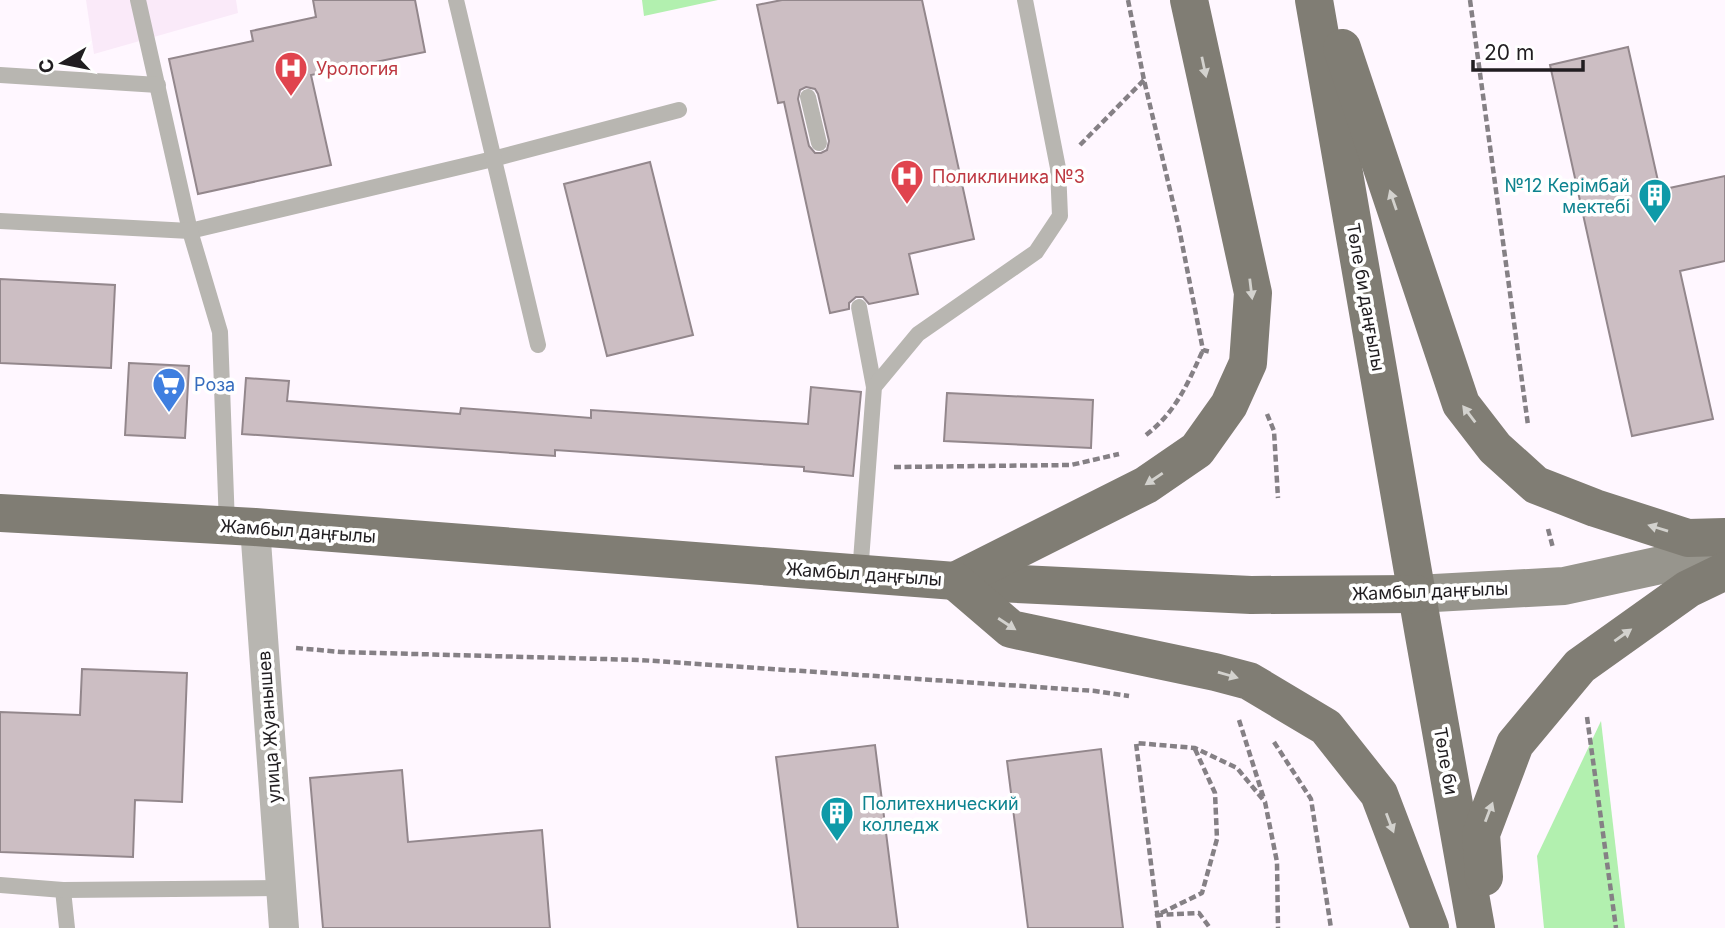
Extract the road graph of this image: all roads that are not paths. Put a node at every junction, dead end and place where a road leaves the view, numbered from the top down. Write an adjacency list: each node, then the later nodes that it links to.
1 (138, 0): 8 (lane)
2 (456, 0): 12 (lane)
3 (1026, 0): 17 (lane)
4 (1189, 0): 24 (main road, one-way to 24)
5 (1314, 0): 25 (main road, Төле би даңғылы)
6 (1326, 0): 20 (main road, one-way to 6)
7 (0, 75): 8 (lane)
8 (158, 85): 14 (lane)
9 (808, 97): 11 (lane)
10 (679, 110): 12 (lane)
11 (819, 143)
12 (493, 159): 14 (lane); 16 (lane)
13 (0, 221): 14 (lane)
14 (190, 231): 19 (lane)
15 (859, 307): 17 (lane)
16 (538, 345)
17 (874, 387): 23 (lane)
18 (0, 513): 19 (main road, Жамбыл даңғылы)
19 (241, 526): 23 (main road, Жамбыл даңғылы); 27 (street, улица Жуанышев)
20 (1725, 537)
21 (1725, 551): 25 (main road, Жамбыл даңғылы)
22 (1725, 571): 33 (main road, one-way to 22)
23 (860, 574): 24 (main road, Жамбыл даңғылы)
24 (955, 581): 25 (main road, Жамбыл даңғылы); 31 (main road, one-way to 31)
25 (1416, 594): 32 (main road, Төле би)
26 (0, 885): 28 (lane)
27 (281, 888): 28 (lane); 30 (street, улица Жуанышев)
28 (63, 890): 29 (lane)
29 (67, 928)
30 (284, 928)
31 (1430, 928)
32 (1476, 928)
33 (1486, 928)

